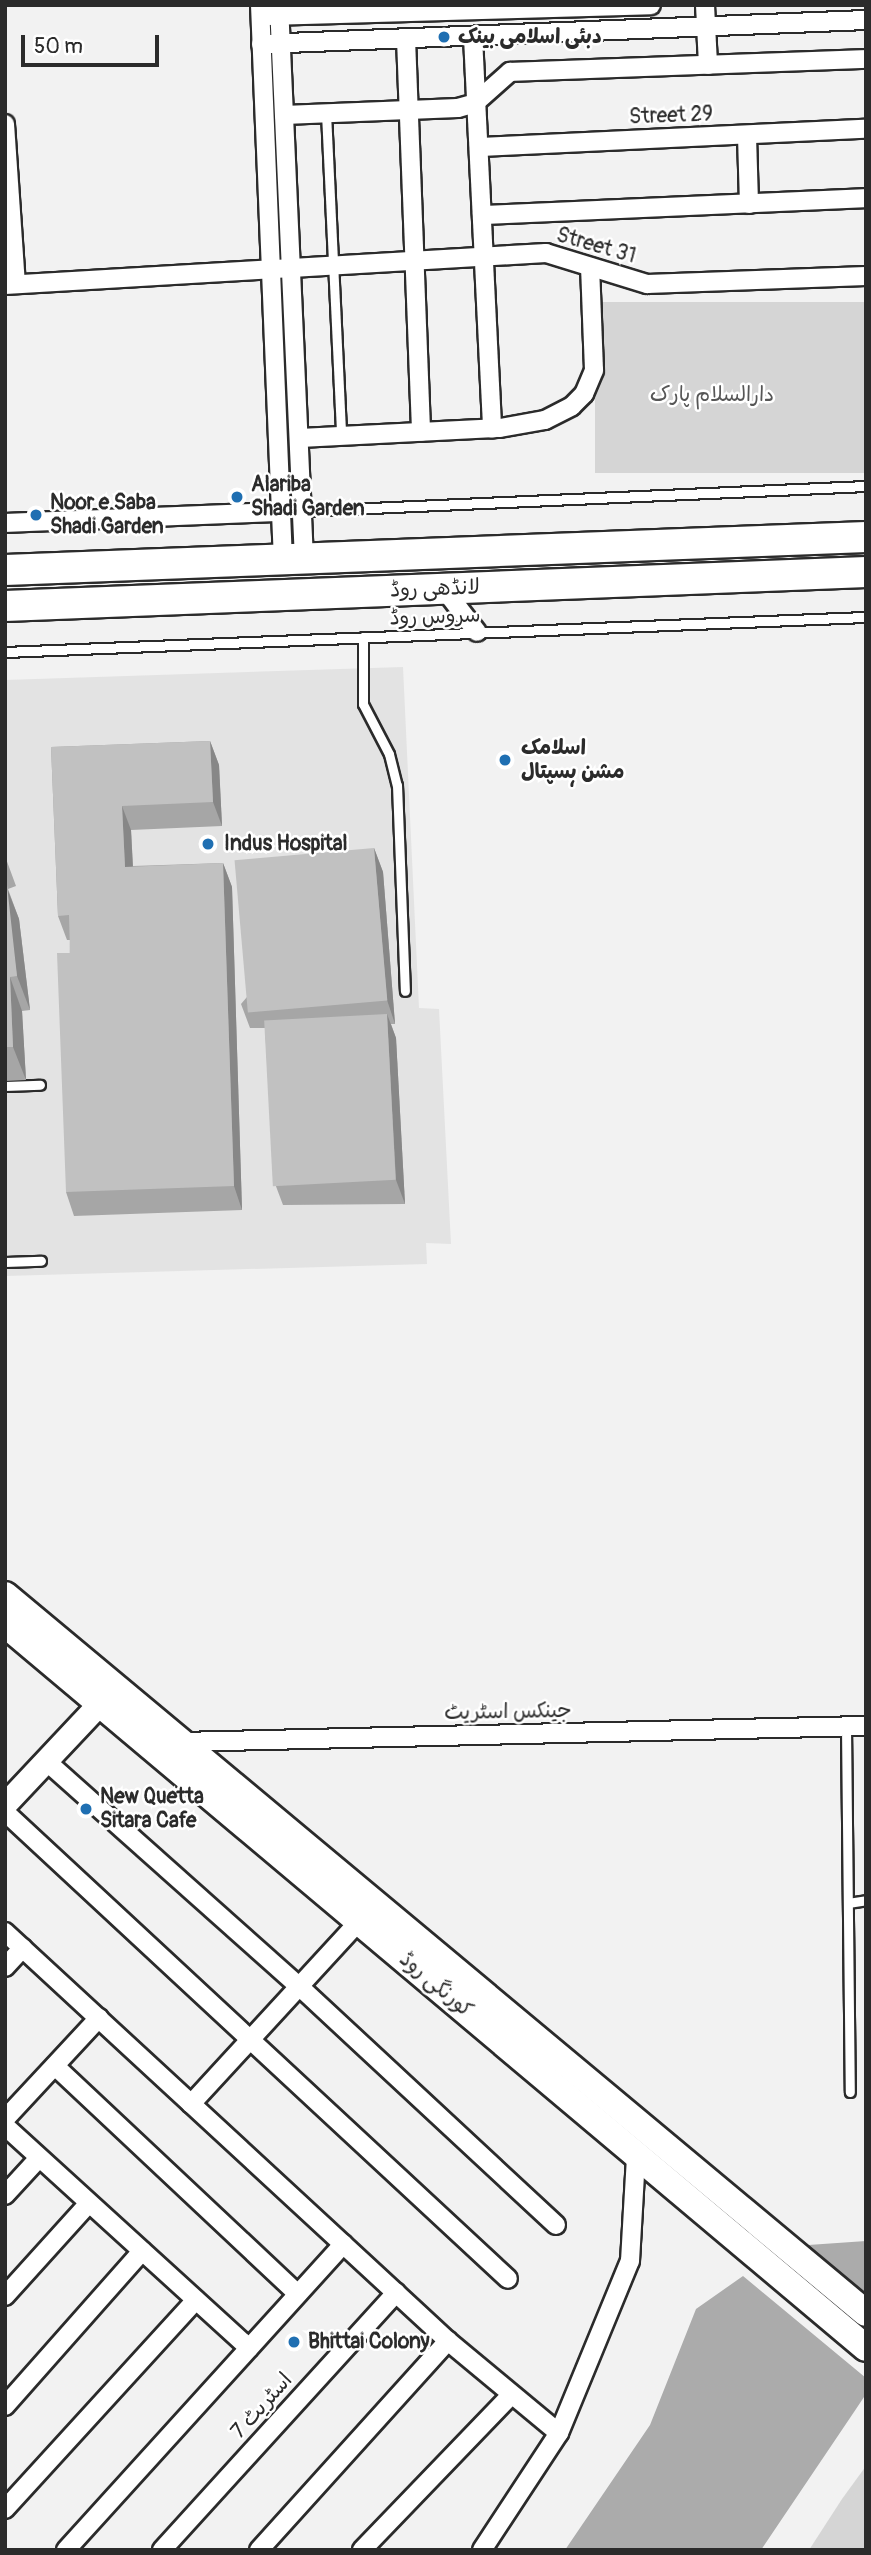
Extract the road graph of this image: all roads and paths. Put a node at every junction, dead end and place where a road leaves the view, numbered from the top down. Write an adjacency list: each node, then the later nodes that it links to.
1 (652, 5): 3 (street)
2 (705, 5): 6 (street)
3 (279, 10): 4 (street); 10 (street)
4 (260, 11): 9 (street)
5 (866, 20): 6 (street)
6 (707, 27): 7 (street); 12 (street)
7 (473, 37): 8 (street); 13 (street)
8 (406, 39): 10 (street); 14 (street)
9 (261, 44): 10 (street); 29 (street)
10 (281, 44): 16 (street)
11 (866, 59): 12 (street)
12 (708, 65): 13 (street)
13 (475, 103): 14 (street); 20 (street)
14 (409, 110): 15 (street); 25 (street)
15 (326, 113): 16 (street); 26 (lane)
16 (284, 115): 27 (street)
17 (5, 124): 31 (street)
18 (866, 129): 19 (street, Street 29)
19 (747, 136): 20 (street, Street 29); 22 (street)
20 (479, 147): 23 (street)
21 (866, 198): 22 (street)
22 (749, 204): 23 (street)
23 (482, 215): 24 (street)
24 (484, 257): 25 (street, Street 31); 28 (street, Street 31); 32 (street)
25 (416, 261): 26 (street, Street 31); 33 (street)
26 (336, 265): 27 (street, Street 31); 34 (lane)
27 (292, 266): 29 (street, Street 31); 35 (street)
28 (590, 267): 30 (street, Street 31); 32 (street)
29 (271, 268): 31 (street, Street 31); 37 (street)
30 (866, 276)
31 (11, 284)
32 (492, 429): 33 (street)
33 (421, 432): 34 (street)
34 (341, 435): 35 (street)
35 (300, 438): 38 (street)
36 (866, 486): 38 (lane)
37 (280, 512): 38 (lane); 39 (street); 41 (street)
38 (303, 512): 41 (street)
39 (5, 523)
40 (866, 537): 41 (main road, لانڈھی روڈ)
41 (294, 560): 42 (main road, لانڈھی روڈ)
42 (5, 570)
43 (866, 572): 44 (main road, لانڈھی روڈ)
44 (444, 589): 45 (main road, لانڈھی روڈ); 47 (street)
45 (5, 606)
46 (866, 617): 47 (lane, سروس روڈ)
47 (477, 632): 48 (lane, سروس روڈ)
48 (363, 637): 49 (lane, سروس روڈ); 50 (lane)
49 (5, 652)
50 (405, 992)
51 (40, 1085): 52 (lane)
52 (5, 1086)
53 (41, 1261): 54 (lane)
54 (5, 1262)
55 (5, 1595): 57 (main road, کورنگی روڈ)
56 (5, 1623): 57 (main road, کورنگی روڈ)
57 (108, 1694): 60 (main road, کورنگی روڈ); 61 (main road, کورنگی روڈ); 62 (street)
58 (866, 1726): 59 (street, جینکس اسٹریٹ)
59 (846, 1727): 60 (street, جینکس اسٹریٹ); 66 (lane)
60 (178, 1742): 61 (street, جینکس اسٹریٹ); 77 (main road, کورنگی روڈ)
61 (151, 1745): 67 (main road, کورنگی روڈ)
62 (45, 1760): 63 (street); 71 (street)
63 (5, 1804)
64 (5, 1812): 73 (street)
65 (866, 1900): 66 (lane)
66 (848, 1903): 75 (lane)
67 (359, 1920): 71 (street); 80 (main road, کورنگی روڈ)
68 (5, 1932): 69 (street)
69 (23, 1948): 70 (street); 72 (street)
70 (5, 1967)
71 (302, 1988): 73 (street); 85 (street)
72 (99, 2018): 74 (street); 76 (street)
73 (253, 2039): 76 (street); 89 (street)
74 (55, 2066): 78 (street); 91 (street)
75 (850, 2092)
76 (191, 2104): 87 (street)
77 (624, 2111): 80 (main road); 86 (main road, کورنگی روڈ)
78 (5, 2119)
79 (5, 2126): 82 (street)
80 (605, 2130): 81 (main road, کورنگی روڈ)
81 (636, 2156): 86 (main road, کورنگی روڈ); 100 (street)
82 (40, 2158): 83 (street); 84 (street)
83 (5, 2194)
84 (89, 2203): 88 (street); 92 (street)
85 (556, 2225)
86 (756, 2239): 94 (main road, کورنگی روڈ); 97 (main road, کورنگی روڈ)
87 (343, 2244): 90 (street); 91 (street)
88 (142, 2251): 93 (street); 99 (street)
89 (508, 2278)
90 (396, 2293): 95 (street); 103 (street, اسٹریٹ 7)
91 (298, 2294): 96 (street)
92 (5, 2296)
93 (196, 2300): 96 (street); 101 (street)
94 (866, 2313)
95 (448, 2341): 98 (street); 104 (street)
96 (248, 2348): 102 (street)
97 (866, 2348)
98 (511, 2395): 100 (street); 105 (street)
99 (5, 2406)
100 (559, 2433): 106 (street)
101 (5, 2508)
102 (65, 2550)
103 (162, 2550)
104 (259, 2550)
105 (362, 2550)
106 (482, 2550)

